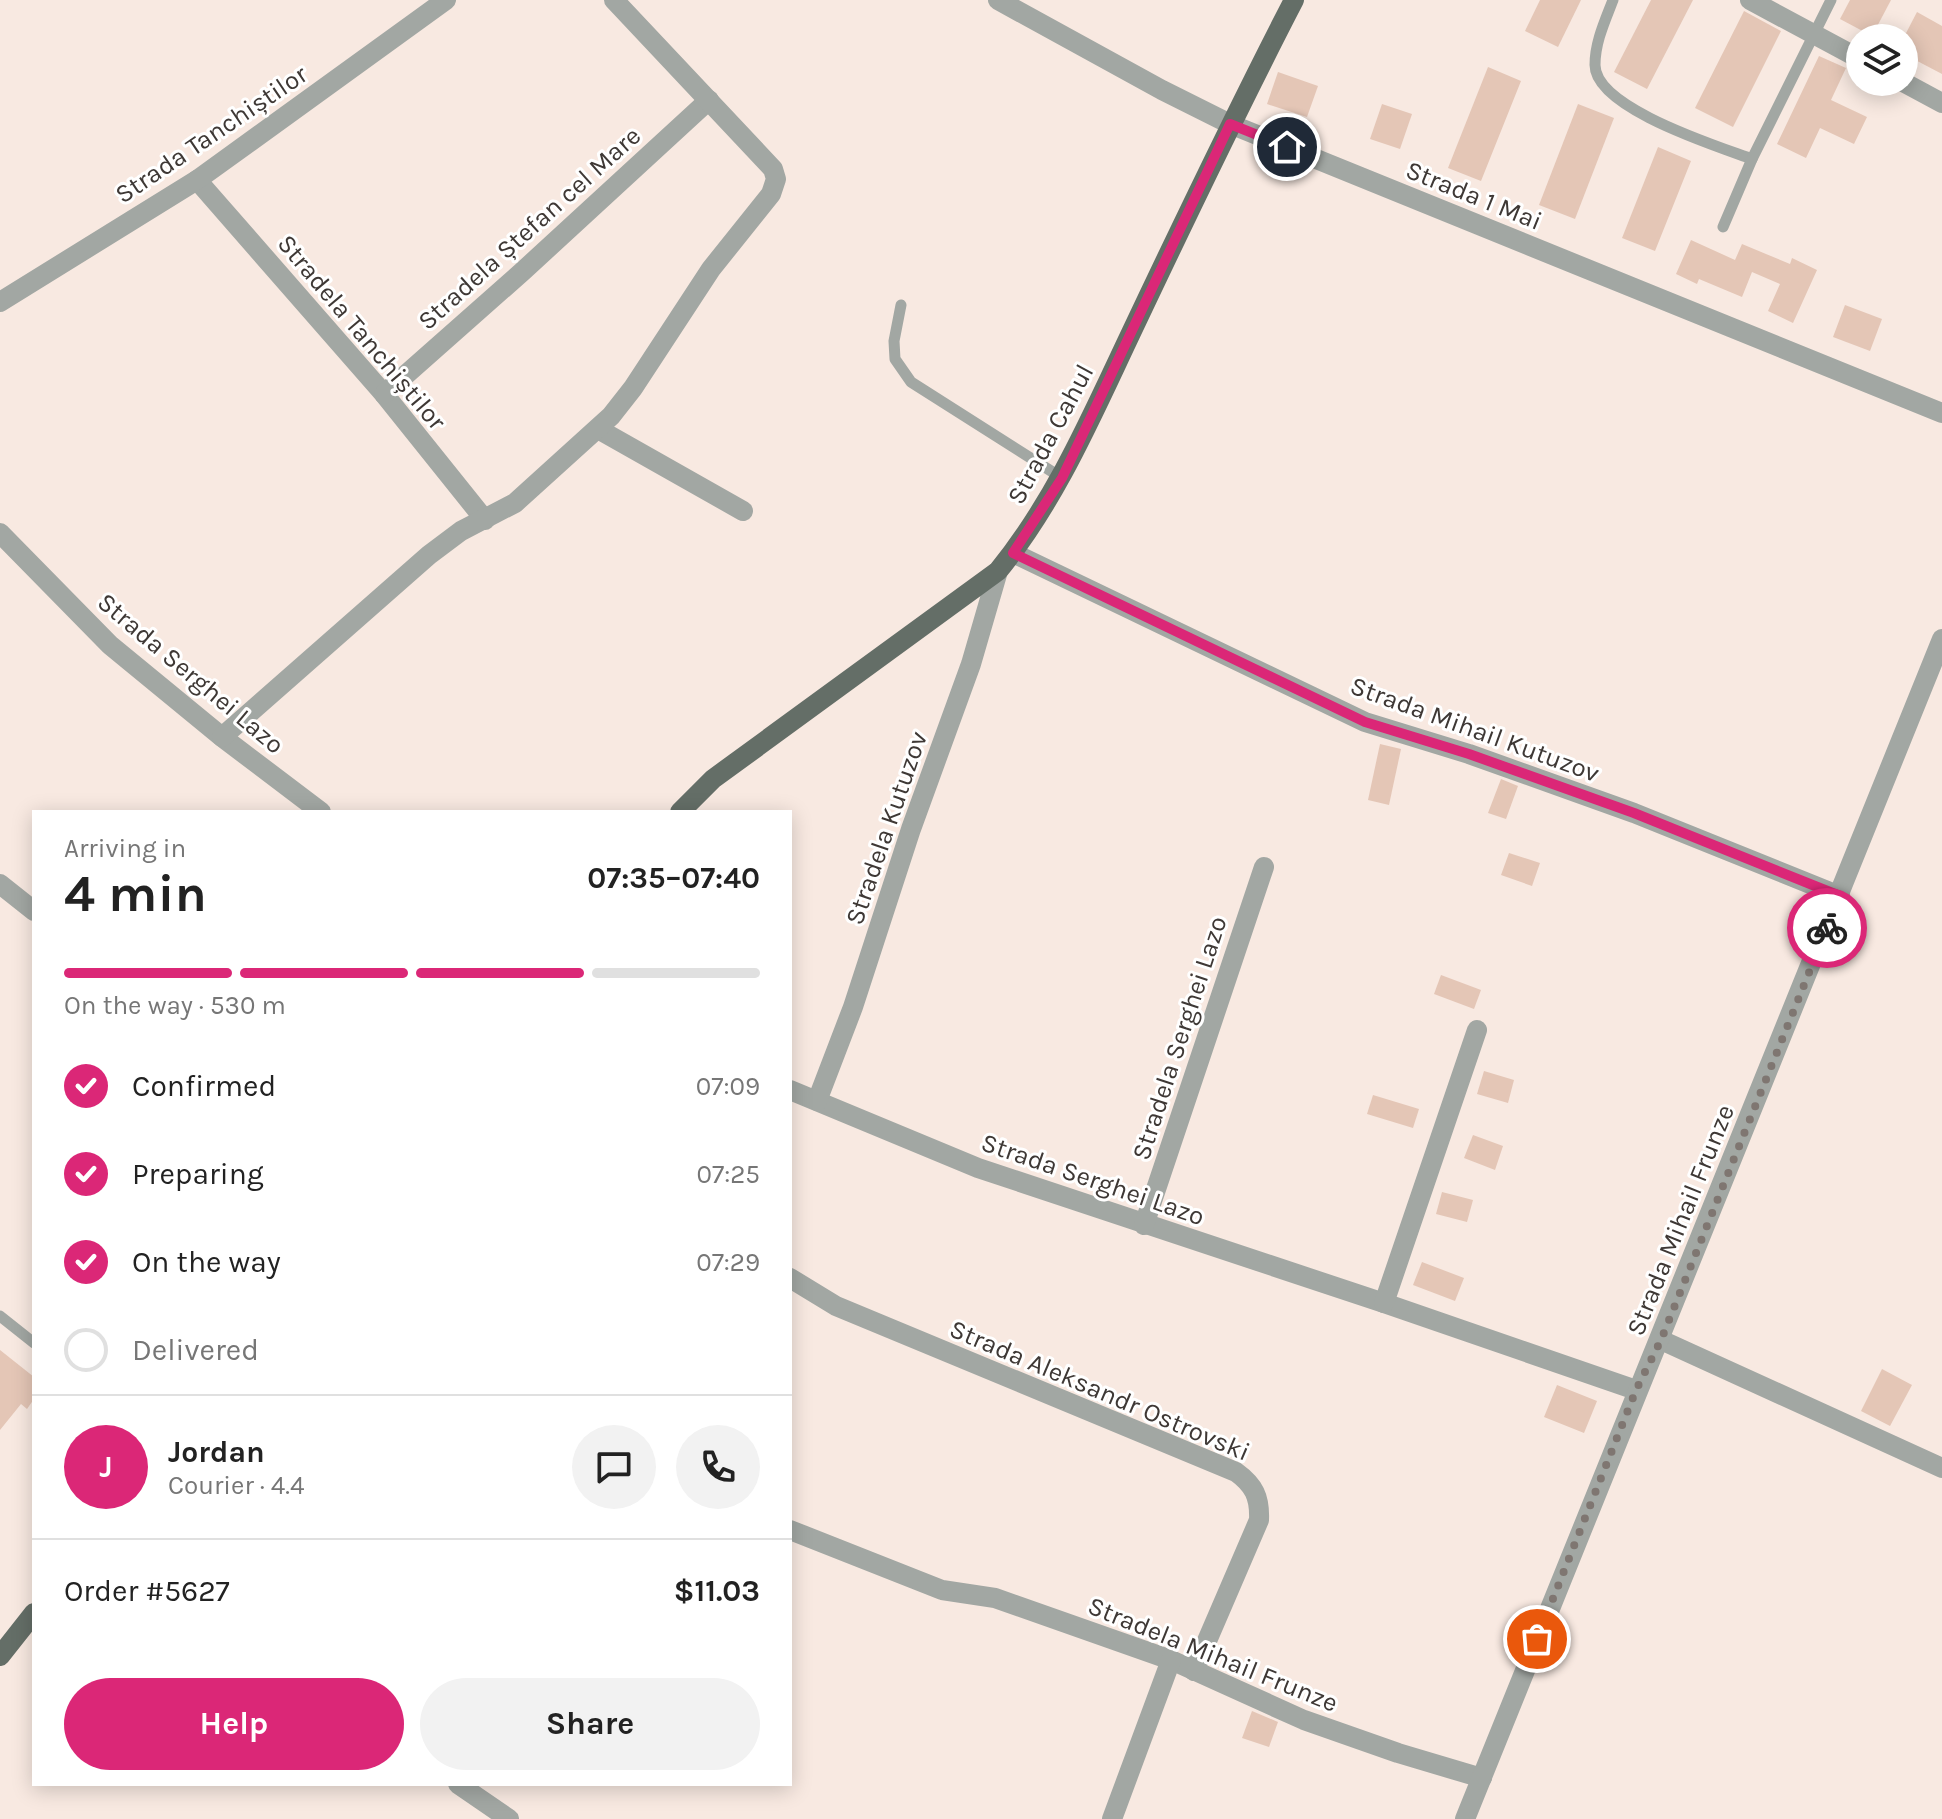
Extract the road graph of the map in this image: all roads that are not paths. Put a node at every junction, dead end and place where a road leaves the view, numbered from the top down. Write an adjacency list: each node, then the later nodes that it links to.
1 (446, 0): 15 (street, Strada Tanchiștilor)
2 (614, 0): 11 (street)
3 (998, 0): 13 (street, Strada 1 Mai)
4 (1294, 0): 13 (main road, Strada Cahul)
5 (1613, 0): 14 (lane)
6 (1750, 0): 8 (street)
7 (1831, 0): 8 (lane)
8 (1815, 34): 9 (street); 14 (lane)
9 (1846, 51)
10 (1918, 90): 12 (street)
11 (709, 100): 19 (street, Stradela Ștefan cel Mare); 21 (street)
12 (1942, 103)
13 (1230, 124): 20 (street, Strada 1 Mai); 22 (main road, Strada Cahul)
14 (1752, 159): 16 (lane)
15 (197, 180): 17 (street, Strada Tanchiștilor); 19 (street, Stradela Tanchiștilor)
16 (1723, 227)
17 (0, 302)
18 (901, 305): 22 (lane)
19 (384, 394): 24 (street, Stradela Tanchiștilor)
20 (1942, 413)
21 (598, 429): 23 (street); 24 (street)
22 (1062, 478): 26 (main road, Strada Cahul)
23 (743, 511)
24 (485, 520): 29 (street)
25 (0, 533): 29 (street, Strada Serghei Lazo)
26 (1013, 553): 27 (main road, Strada Cahul); 34 (street, Strada Mihail Kutuzov)
27 (998, 571): 31 (main road, Strada Cahul); 38 (street, Stradela Kutuzov)
28 (1942, 639): 34 (street, Strada Mihail Frunze)
29 (222, 737): 30 (street, Strada Serghei Lazo)
30 (318, 810)
31 (682, 810)
32 (1264, 867): 39 (street, Stradela Serghei Lazo)
33 (0, 884): 35 (street)
34 (1840, 896): 43 (street, Strada Mihail Frunze)
35 (32, 909)
36 (1477, 1030): 41 (street)
37 (792, 1091): 38 (street, Strada Serghei Lazo)
38 (817, 1101): 39 (street, Strada Serghei Lazo)
39 (1144, 1225): 41 (street, Strada Serghei Lazo)
40 (792, 1279): 51 (street, Strada Aleksandr Ostrovski)
41 (1384, 1303): 45 (street, Strada Serghei Lazo)
42 (0, 1316): 44 (lane)
43 (1661, 1340): 45 (street, Strada Mihail Frunze); 46 (street)
44 (32, 1341)
45 (1636, 1390): 52 (street, Strada Mihail Frunze)
46 (1942, 1468)
47 (792, 1531): 50 (street, Stradela Mihail Frunze)
48 (32, 1616): 49 (main road)
49 (0, 1656)
50 (1171, 1660): 51 (street, Stradela Mihail Frunze); 55 (street)
51 (1194, 1671): 52 (street, Stradela Mihail Frunze)
52 (1482, 1778): 56 (street, Strada Mihail Frunze)
53 (461, 1786): 54 (street)
54 (509, 1819)
55 (1112, 1819)
56 (1465, 1819)

